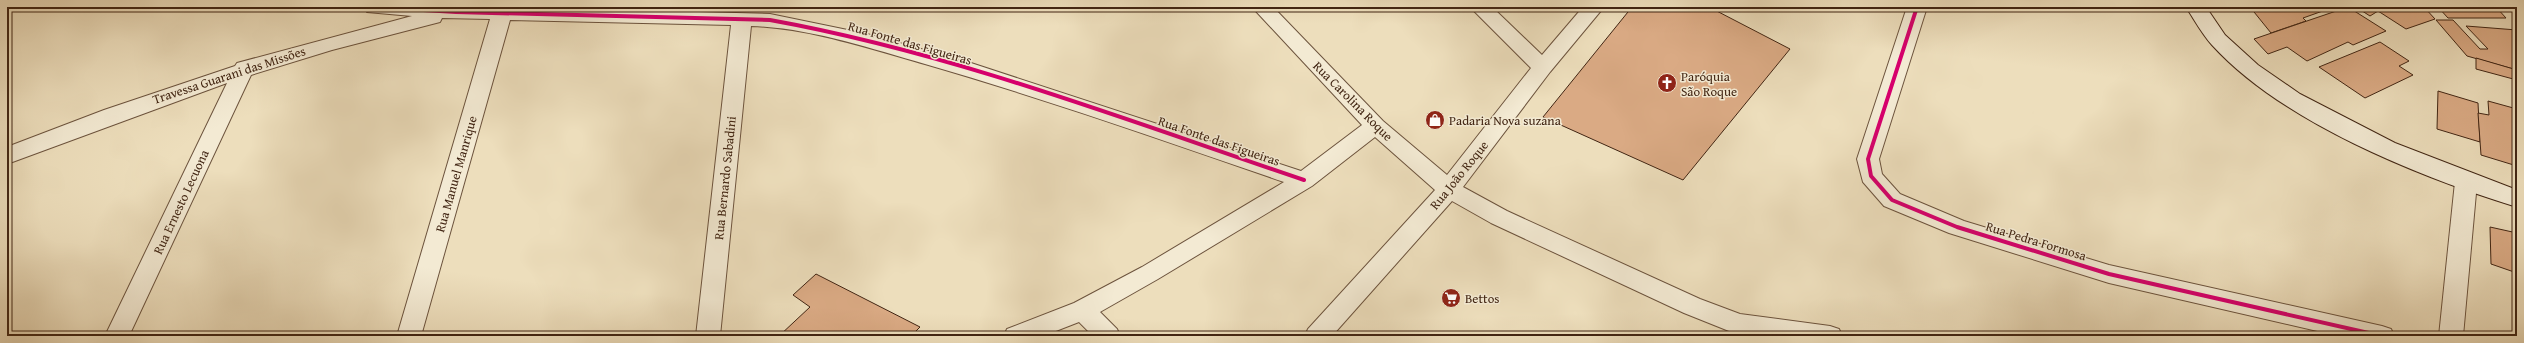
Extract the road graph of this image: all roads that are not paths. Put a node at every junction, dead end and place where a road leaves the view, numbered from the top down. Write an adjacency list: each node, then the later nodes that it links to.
1 (374, 7): 7 (street, Rua Fonte das Figueiras)
2 (1262, 7): 12 (street, Rua Carolina Roque)
3 (1480, 7): 10 (street)
4 (1594, 7): 10 (street, Rua João Roque)
5 (1917, 7): 26 (street, Rua Pedra Formosa)
6 (2196, 7): 15 (street)
7 (456, 12): 8 (street, Rua Fonte das Figueiras); 11 (street, Travessa Guarani das Missões)
8 (502, 12): 9 (street, Rua Fonte das Figueiras); 20 (street, Rua Manuel Manrique)
9 (742, 19): 14 (street, Rua Fonte das Figueiras); 21 (street, Rua Bernardo Sabadini)
10 (1543, 67): 16 (street, Rua João Roque)
11 (244, 68): 13 (street, Travessa Guarani das Missões); 19 (street, Rua Ernesto Lecuona)
12 (1375, 126): 14 (street); 16 (street, Rua Carolina Roque)
13 (7, 156)
14 (1304, 180): 18 (street)
15 (2466, 182): 17 (street); 27 (street)
16 (1449, 189): 24 (street, Rua João Roque); 25 (street, Rua Carolina Roque)
17 (2517, 199)
18 (1084, 310): 22 (street); 23 (street)
19 (117, 336)
20 (409, 336)
21 (708, 336)
22 (1016, 336)
23 (1108, 336)
24 (1317, 336)
25 (1830, 336)
26 (2382, 336)
27 (2451, 336)

